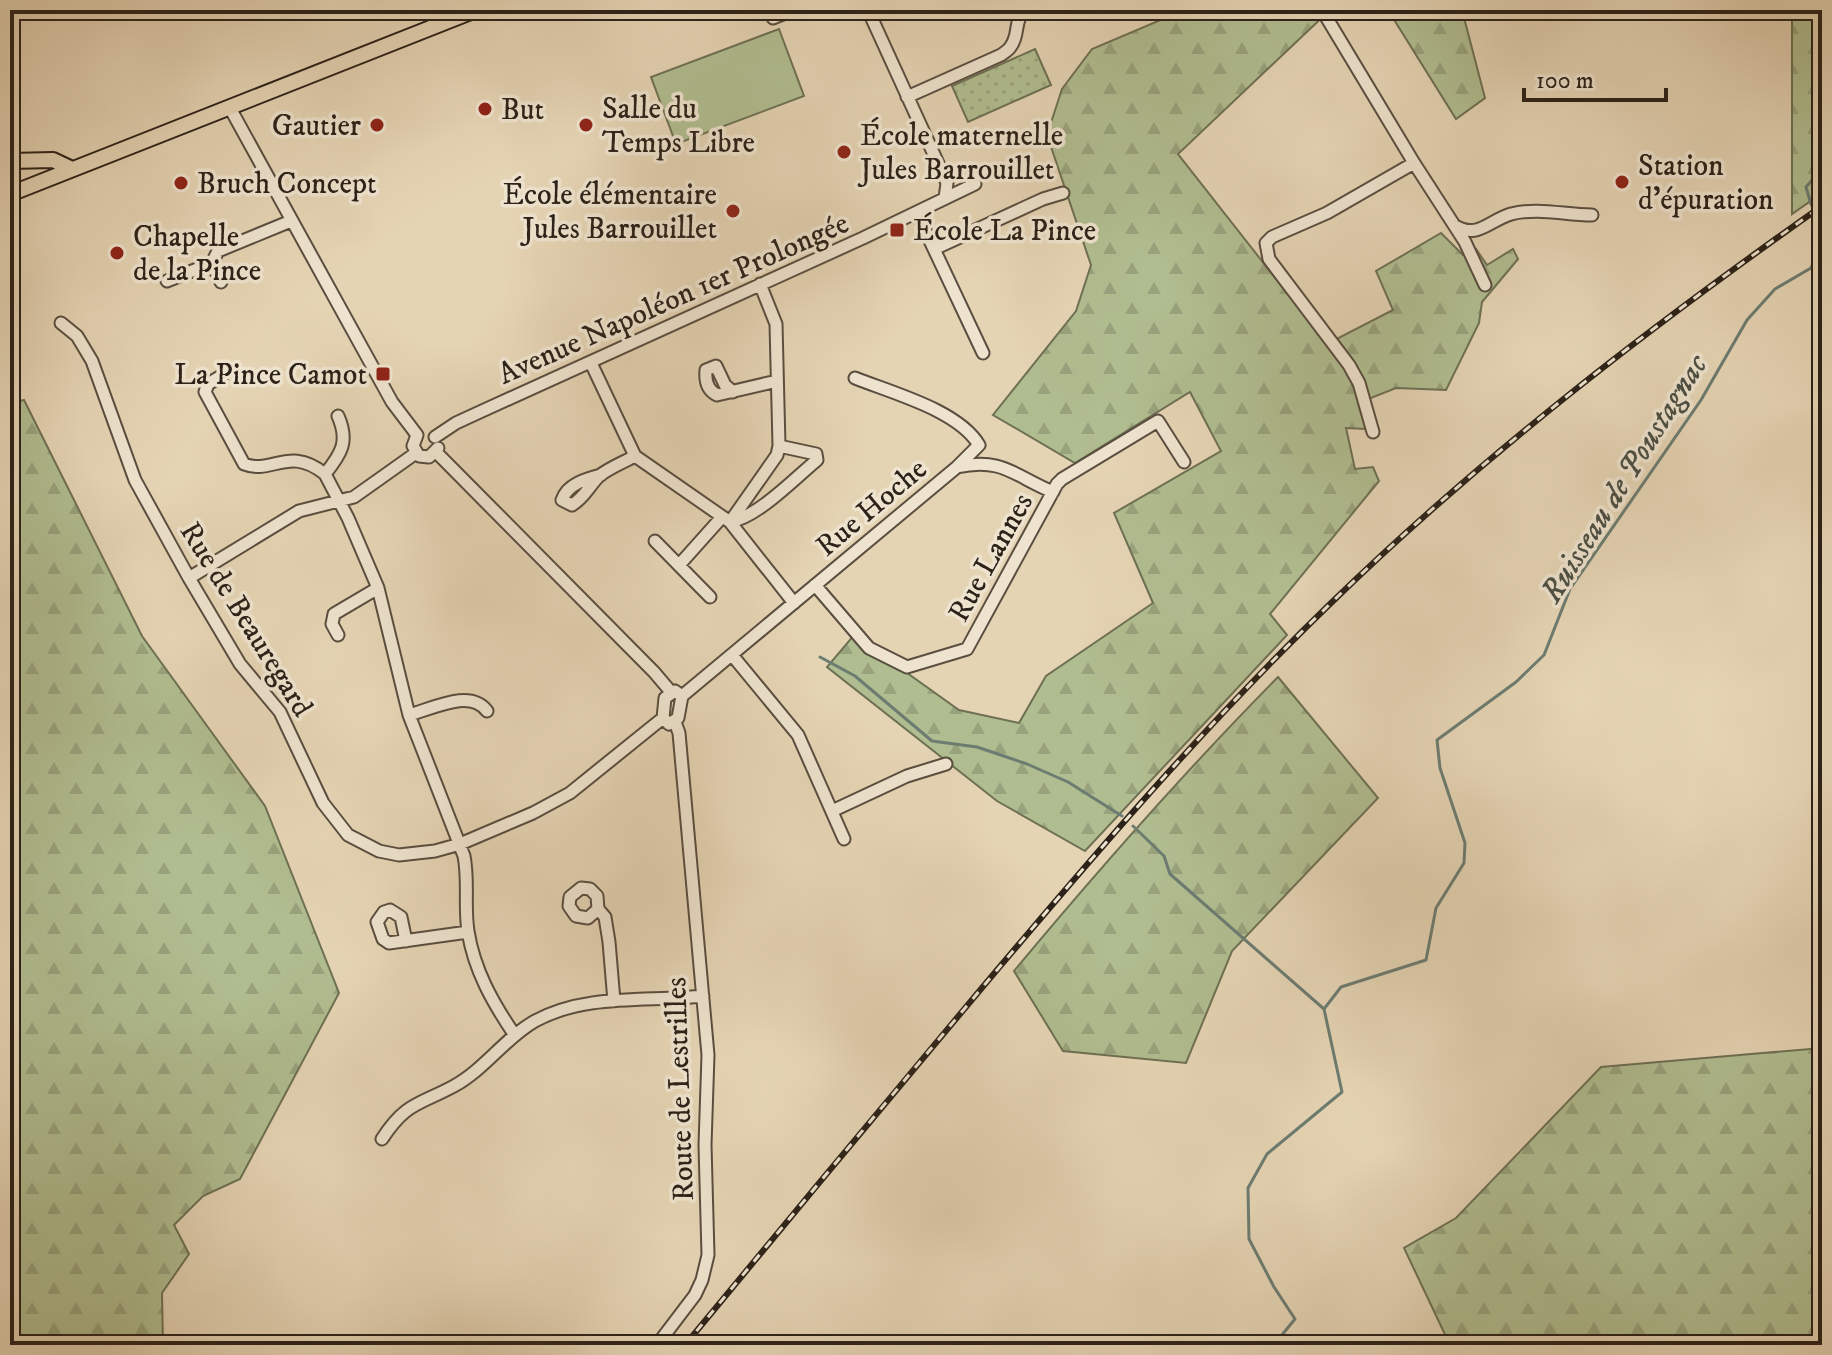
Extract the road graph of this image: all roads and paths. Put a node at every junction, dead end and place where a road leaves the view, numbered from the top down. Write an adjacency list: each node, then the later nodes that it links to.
1 (476, 10): 8 (main road)
2 (793, 10): 6 (street)
3 (868, 10): 7 (street)
4 (1026, 10): 7 (street)
5 (1322, 10): 10 (street)
6 (773, 18)
7 (907, 97): 15 (street)
8 (230, 108): 11 (main road); 18 (street)
9 (10, 161): 11 (main road)
10 (1414, 163): 19 (street); 34 (street)
11 (72, 169): 14 (main road)
12 (975, 184): 15 (street, Avenue Napoléon 1er Prolongée)
13 (1063, 193): 20 (street)
14 (10, 194)
15 (945, 198): 16 (street, Avenue Napoléon 1er Prolongée)
16 (917, 213): 20 (street); 24 (street, Avenue Napoléon 1er Prolongée)
17 (1592, 215): 19 (street)
18 (291, 221): 21 (street); 35 (street)
19 (1453, 225): 25 (street)
20 (934, 249): 27 (street)
21 (212, 263): 22 (street); 23 (street)
22 (167, 281)
23 (221, 282)
24 (760, 284): 28 (street, Avenue Napoléon 1er Prolongée); 31 (street)
25 (1485, 285)
26 (61, 323): 50 (street, Rue de Beauregard)
27 (983, 353)
28 (591, 363): 36 (street, Avenue Napoléon 1er Prolongée); 40 (street)
29 (223, 375): 43 (street)
30 (855, 378): 42 (street, Rue Hoche)
31 (777, 381): 32 (street); 37 (street)
32 (733, 392)
33 (338, 416): 43 (street)
34 (1373, 432)
35 (417, 435): 36 (street); 39 (street)
36 (435, 437): 38 (street)
37 (779, 446): 47 (street); 47 (street)
38 (436, 452): 39 (street); 57 (street)
39 (416, 453): 46 (street)
40 (635, 456): 44 (street); 47 (street)
41 (1184, 462): 45 (street, Rue Lannes)
42 (957, 467): 45 (street, Rue Lannes); 51 (street, Rue Hoche)
43 (325, 474): 46 (street)
44 (601, 475)
45 (1053, 492): 51 (street, Rue Lannes)
46 (340, 502): 50 (street); 52 (street)
47 (726, 520): 49 (street); 54 (street)
48 (655, 541): 49 (street)
49 (680, 564): 53 (street)
50 (189, 578): 64 (street, Rue de Beauregard)
51 (815, 585): 54 (street, Rue Hoche)
52 (378, 588): 55 (street); 59 (street)
53 (710, 597)
54 (794, 603): 56 (street, Rue Hoche)
55 (338, 635)
56 (732, 655): 57 (street, Rue Hoche); 62 (street)
57 (676, 694): 60 (street)
58 (487, 711): 59 (street)
59 (409, 715): 64 (street)
60 (669, 720): 64 (street, Rue de Beauregard); 68 (street, Route de Lestrilles)
61 (946, 764): 62 (street)
62 (832, 811): 63 (street)
63 (844, 839)
64 (460, 844): 66 (street)
65 (598, 909): 69 (street)
66 (468, 932): 67 (street); 70 (street)
67 (406, 941)
68 (703, 996): 69 (street); 72 (street, Route de Lestrilles)
69 (614, 1001): 70 (street)
70 (514, 1034): 71 (street)
71 (382, 1139)
72 (657, 1345)

